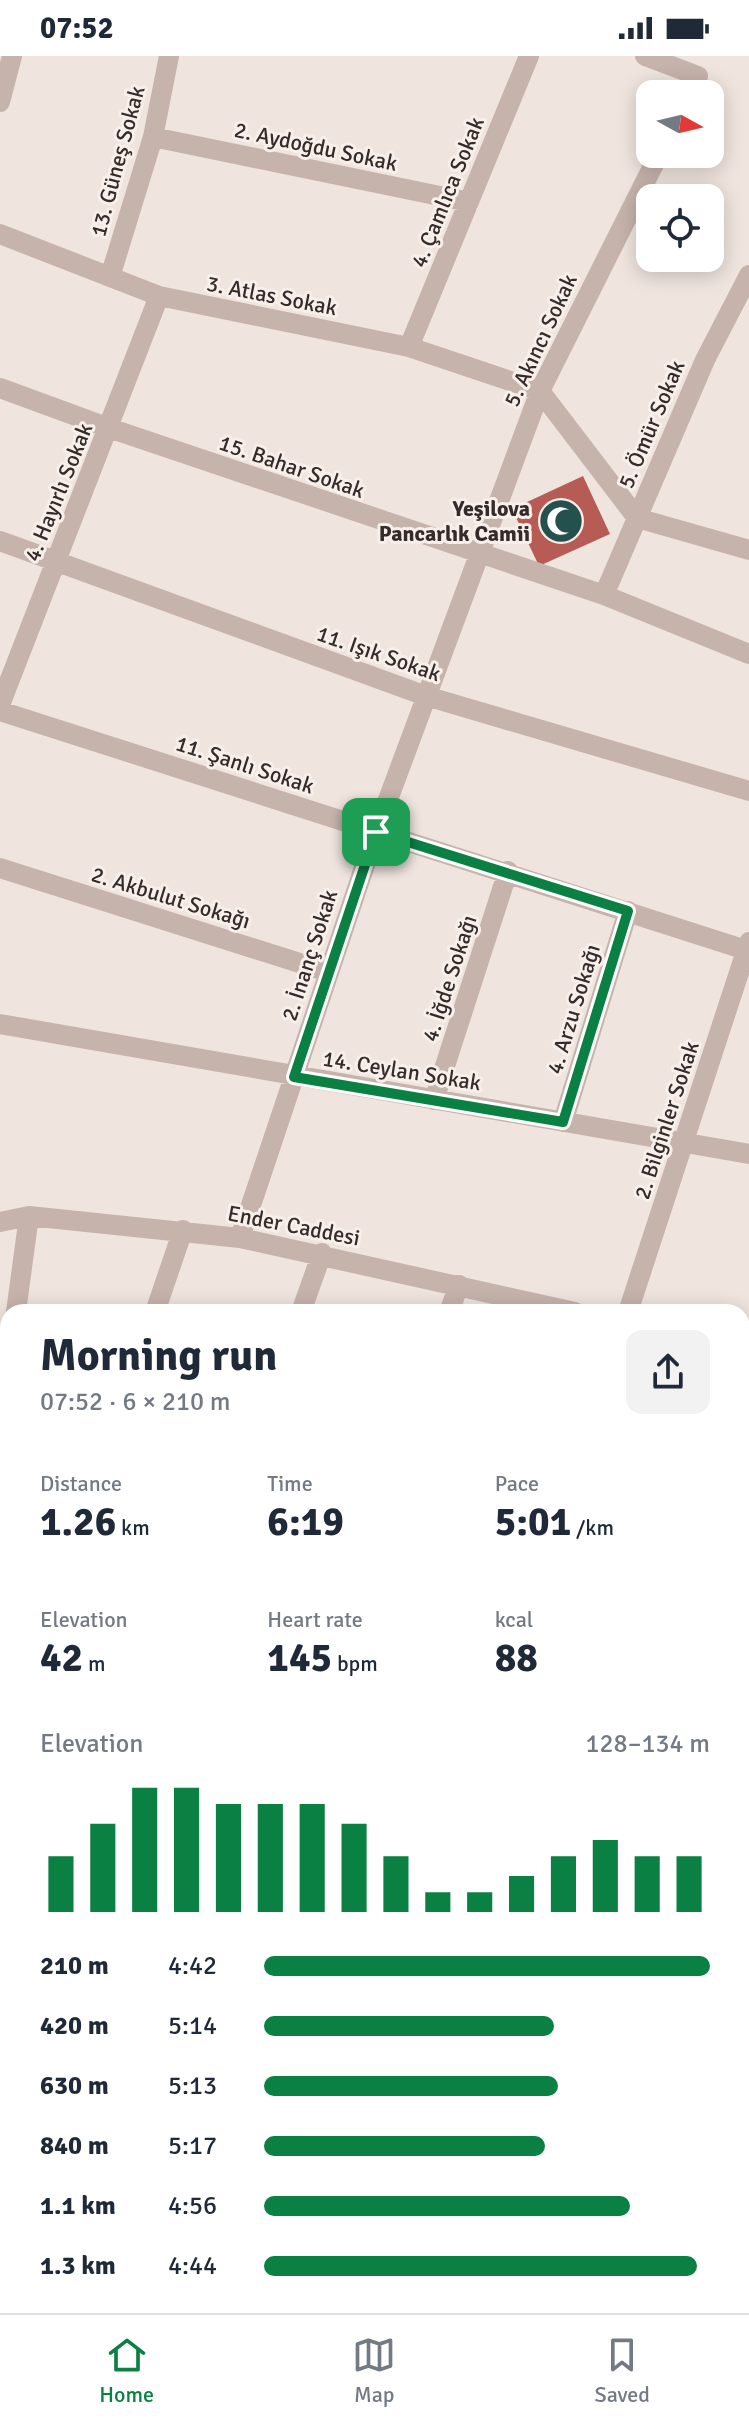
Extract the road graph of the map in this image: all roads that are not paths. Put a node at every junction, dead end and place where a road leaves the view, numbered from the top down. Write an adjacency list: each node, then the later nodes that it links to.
1 (12, 56): 6 (street)
2 (169, 56): 7 (street, 13. Güneş Sokak)
3 (529, 56): 9 (street, 4. Çamlıca Sokak)
4 (645, 56): 5 (street)
5 (696, 80)
6 (0, 102)
7 (153, 137): 9 (street, 2. Aydoğdu Sokak); 12 (street, 13. Güneş Sokak)
8 (652, 168): 16 (street, 5. Akıncı Sokak)
9 (469, 202): 14 (street, 4. Çamlıca Sokak)
10 (0, 234): 12 (street, 3. Atlas Sokak)
11 (749, 275): 18 (street, 5. Ömür Sokak)
12 (110, 277): 13 (street, 3. Atlas Sokak)
13 (159, 296): 14 (street, 3. Atlas Sokak); 17 (street, 4. Hayırlı Sokak)
14 (409, 347): 16 (street, 3. Atlas Sokak)
15 (0, 388): 17 (street, 15. Bahar Sokak)
16 (540, 391): 18 (street); 21 (street, 5. Akıncı Sokak)
17 (109, 428): 21 (street, 15. Bahar Sokak); 22 (street, 4. Hayırlı Sokak)
18 (637, 518): 20 (street); 23 (street, 5. Ömür Sokak)
19 (0, 541): 22 (street, 11. Işık Sokak)
20 (749, 550)
21 (479, 553): 23 (street, 15. Bahar Sokak); 25 (street, 2. İnanç Sokak)
22 (56, 562): 25 (street, 11. Işık Sokak); 26 (street, 4. Hayırlı Sokak)
23 (604, 595): 24 (street, 15. Bahar Sokak)
24 (749, 654)
25 (426, 696): 27 (street, 11. Işık Sokak); 28 (street, 2. İnanç Sokak)
26 (0, 708): 28 (street, 11. Şanlı Sokak)
27 (749, 791)
28 (376, 832): 30 (street, 11. Şanlı Sokak); 33 (street, 2. İnanç Sokak)
29 (0, 868): 33 (street, 2. Akbulut Sokağı)
30 (508, 871): 31 (street, 11. Şanlı Sokak); 36 (street, 4. İğde Sokağı)
31 (628, 911): 32 (street, 11. Şanlı Sokak); 37 (street, 4. Arzu Sokağı)
32 (748, 948): 38 (street, 2. Bilginler Sokak)
33 (328, 972): 35 (street, 2. İnanç Sokak)
34 (0, 1024): 35 (street, 14. Ceylan Sokak)
35 (294, 1077): 36 (street, 14. Ceylan Sokak); 43 (street, 2. İnanç Sokak)
36 (434, 1100): 37 (street, 14. Ceylan Sokak)
37 (563, 1122): 38 (street, 14. Ceylan Sokak)
38 (684, 1142): 39 (street, 14. Ceylan Sokak); 51 (street, 2. Bilginler Sokak)
39 (749, 1154)
40 (29, 1216): 41 (street, Ender Caddesi); 42 (street, Ender Caddesi); 46 (street)
41 (0, 1222)
42 (183, 1230): 43 (street, Ender Caddesi); 47 (street)
43 (240, 1238): 44 (street, Ender Caddesi)
44 (322, 1253): 45 (street, Ender Caddesi); 48 (street)
45 (459, 1285): 49 (street); 50 (street, Ender Caddesi)
46 (17, 1304)
47 (158, 1304)
48 (304, 1304)
49 (452, 1304)
50 (541, 1304)
51 (631, 1304)

